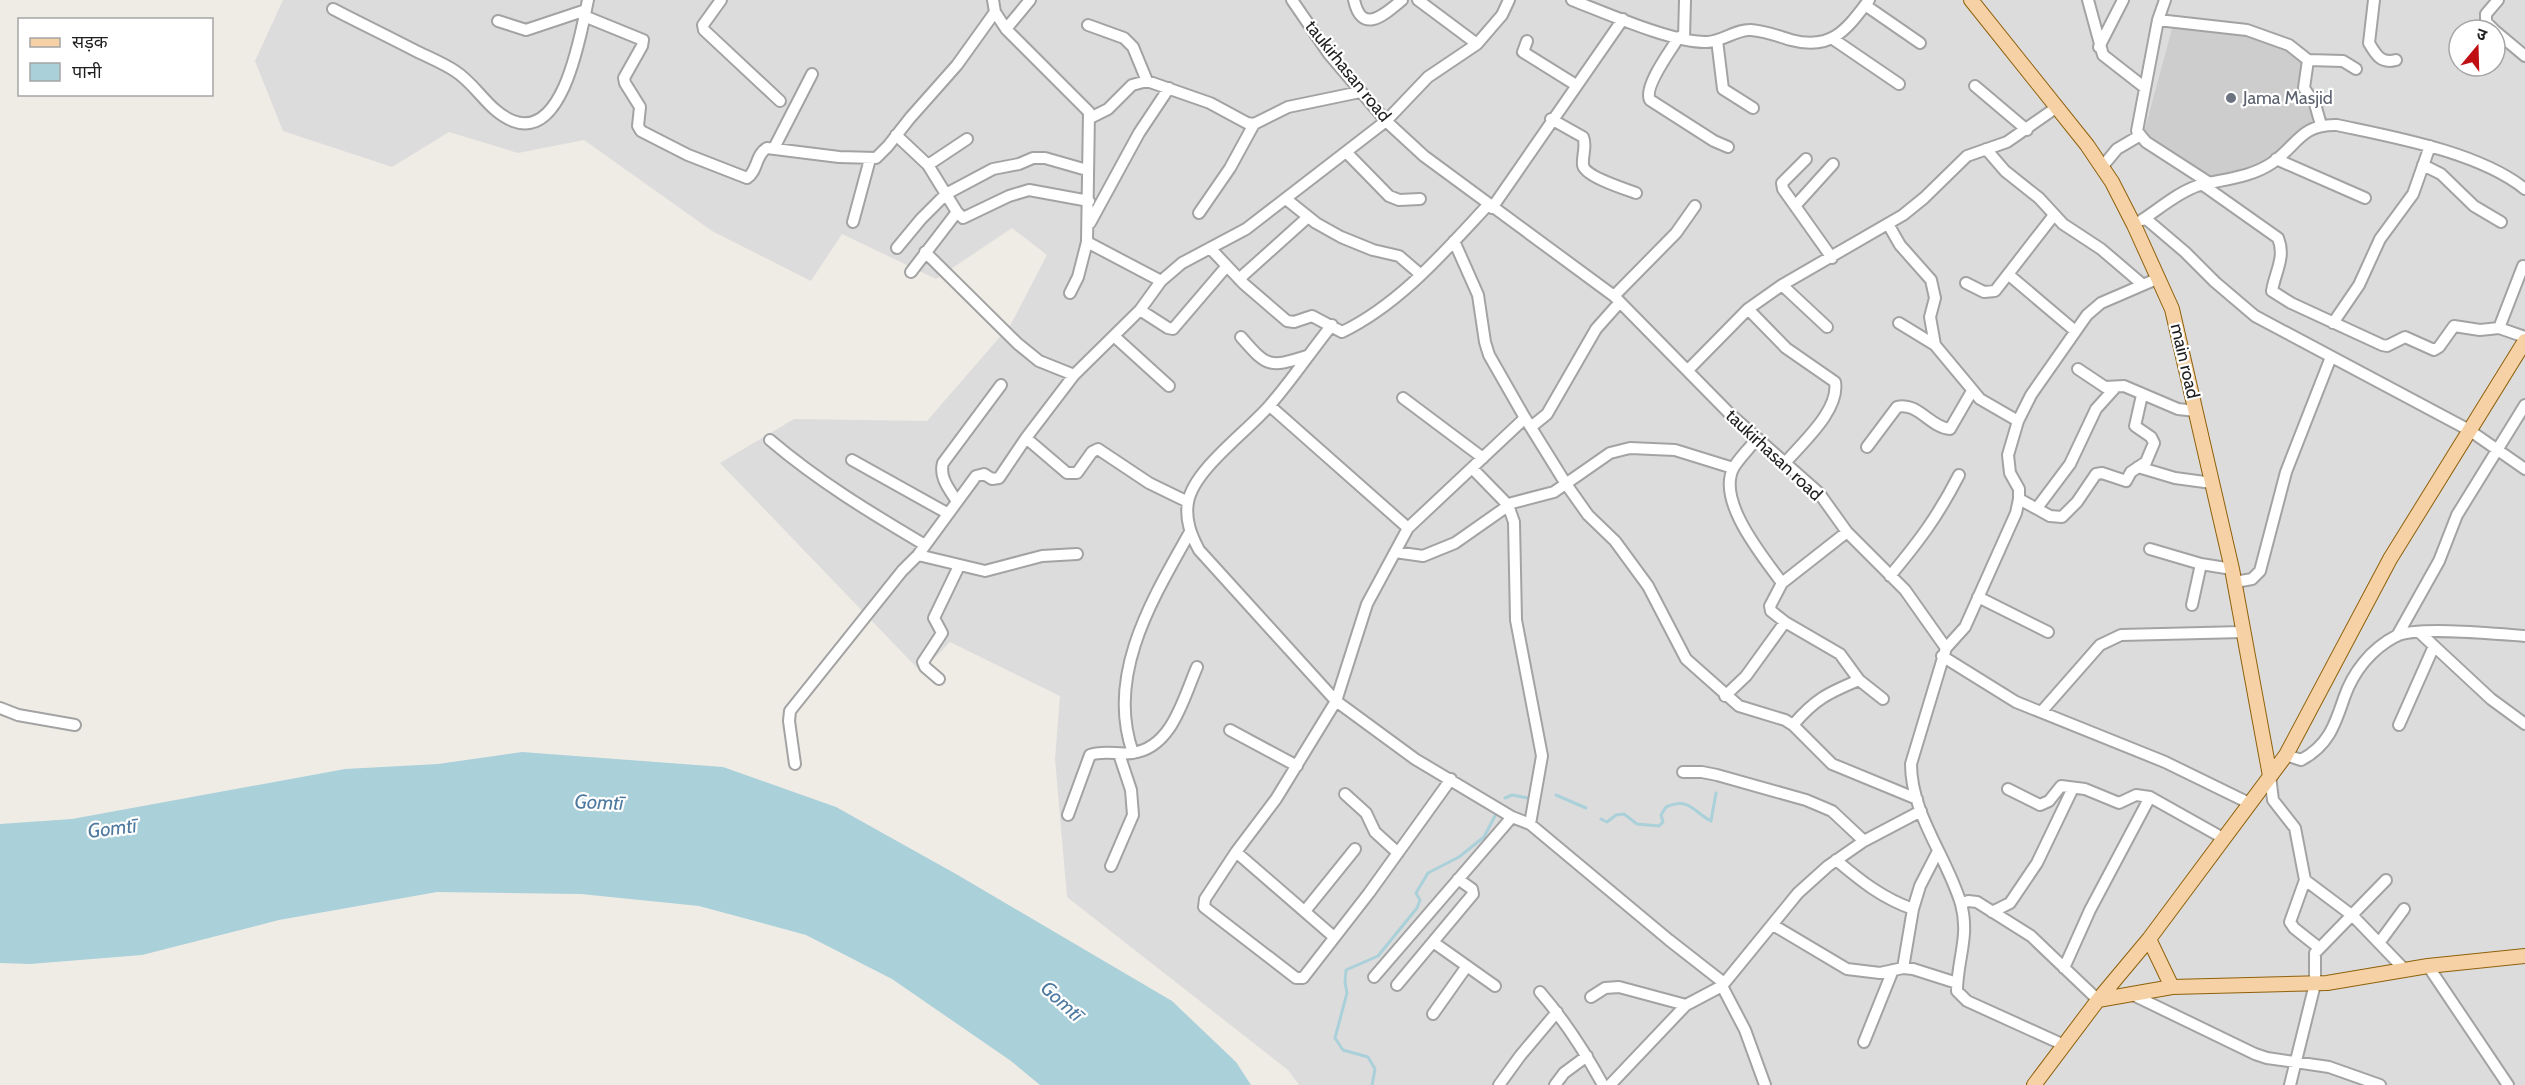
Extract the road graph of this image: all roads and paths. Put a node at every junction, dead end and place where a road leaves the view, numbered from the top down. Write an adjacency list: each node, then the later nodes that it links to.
1 (721, 0): 47 (street)
2 (993, 0): 20 (street)
3 (1030, 0): 26 (street)
4 (1292, 0): 46 (street, taukirhasan road)
5 (1354, 0): 6 (street)
6 (1402, 0)
7 (1418, 0): 33 (street)
8 (1509, 0): 33 (street)
9 (1572, 0): 22 (street)
10 (1685, 0): 27 (street)
11 (1971, 0): 48 (main road, main road)
12 (2088, 0): 34 (street)
13 (2123, 0): 34 (street)
14 (2165, 0): 23 (street)
15 (2374, 0): 37 (street)
16 (2498, 0): 21 (street)
17 (1867, 2): 28 (street); 32 (street)
18 (333, 9): 19 (street)
19 (586, 9): 24 (street); 61 (street)
20 (995, 12): 26 (street); 56 (street)
21 (2486, 18)
22 (1623, 19): 27 (street); 42 (street)
23 (2158, 20): 36 (street); 44 (street)
24 (498, 21)
25 (1088, 25): 40 (street)
26 (1006, 29): 50 (street)
27 (1681, 38): 29 (street); 60 (street)
28 (1833, 39): 29 (street); 41 (street)
29 (1717, 40): 49 (street)
30 (2507, 40): 35 (street)
31 (1527, 41): 42 (street)
32 (1920, 43)
33 (1477, 44): 52 (street)
34 (2099, 47): 44 (street)
35 (2525, 56)
36 (2308, 60): 38 (street); 54 (street)
37 (2396, 60)
38 (2356, 69)
39 (812, 74): 61 (street)
40 (1147, 81): 45 (street); 50 (street)
41 (1899, 84)
42 (1576, 85): 51 (street)
43 (1975, 86): 55 (street)
44 (2144, 87): 57 (street)
45 (1169, 88): 53 (street); 91 (street)
46 (1360, 93): 52 (street, taukirhasan road); 53 (street)
47 (780, 101)
48 (2057, 107): 55 (street); 70 (main road, main road)
49 (1753, 108)
50 (1090, 118): 71 (street)
51 (1551, 119): 74 (street); 80 (street)
52 (1386, 121): 63 (street); 80 (street, taukirhasan road)
53 (1254, 124): 84 (street)
54 (2321, 124): 59 (street); 66 (street)
55 (2027, 130): 62 (street)
56 (896, 135): 64 (street); 68 (street)
57 (2139, 136): 70 (street); 72 (street)
58 (967, 139): 68 (street)
59 (2430, 146): 69 (street); 73 (street)
60 (1728, 147)
61 (774, 148): 64 (street)
62 (1986, 149): 85 (street); 90 (street)
63 (1347, 153): 77 (street); 78 (street)
64 (870, 159): 87 (street)
65 (1806, 159): 82 (street)
66 (2276, 159): 72 (street); 76 (street)
67 (1833, 164): 82 (street)
68 (928, 165): 75 (street)
69 (2423, 165): 89 (street); 114 (street)
70 (2102, 167): 88 (main road, main road)
71 (1087, 170): 75 (street); 79 (street)
72 (2207, 185): 88 (street); 114 (street)
73 (2525, 189)
74 (1636, 193)
75 (946, 194): 83 (street); 94 (street)
76 (2366, 198)
77 (1286, 199): 86 (street); 95 (street)
78 (1420, 199)
79 (1089, 201): 83 (street); 91 (street)
80 (1490, 206): 92 (street); 110 (street, taukirhasan road)
81 (1695, 206): 110 (street)
82 (1795, 206): 97 (street)
83 (957, 212): 96 (street)
84 (1199, 213)
85 (2054, 215): 102 (street); 107 (street)
86 (1308, 217): 101 (street); 104 (street)
87 (853, 222)
88 (2140, 222): 103 (main road, main road); 124 (street)
89 (2501, 222)
90 (1888, 224): 97 (street); 122 (street)
91 (1088, 226): 93 (street)
92 (1454, 241): 101 (street); 138 (street)
93 (1087, 242): 105 (street); 109 (street)
94 (897, 248)
95 (1210, 248): 99 (street); 105 (street)
96 (925, 252): 100 (street); 127 (street)
97 (1832, 258): 108 (street)
98 (2523, 266): 117 (street)
99 (1226, 267): 104 (street); 112 (street)
100 (911, 272)
101 (1420, 274): 115 (street)
102 (2009, 275): 106 (street); 118 (street)
103 (2159, 278): 107 (street); 136 (main road, main road)
104 (1239, 279): 115 (street)
105 (1161, 281): 112 (street)
106 (1966, 283)
107 (2142, 284): 118 (street)
108 (1782, 285): 111 (street); 116 (street)
109 (1070, 293)
110 (1617, 299): 126 (street, taukirhasan road); 138 (street)
111 (1748, 309): 126 (street); 147 (street)
112 (1140, 310): 119 (street)
113 (1899, 323): 122 (street)
114 (2333, 323): 117 (street)
115 (1332, 325): 123 (street)
116 (1827, 327)
117 (2499, 328): 121 (street)
118 (2074, 330): 137 (street)
119 (1115, 337): 127 (street); 129 (street)
120 (1241, 337): 123 (street)
121 (2525, 339): 139 (main road)
122 (1935, 345): 131 (street)
123 (1308, 356): 135 (street)
124 (2331, 357): 139 (street); 170 (street)
125 (2078, 369): 130 (street)
126 (1688, 370): 141 (street, taukirhasan road)
127 (1074, 375): 140 (street)
128 (1001, 385): 156 (street)
129 (1169, 386)
130 (2115, 387): 132 (street); 159 (street)
131 (1972, 391): 137 (street); 143 (street)
132 (2142, 395): 136 (street); 148 (street)
133 (1403, 398): 145 (street)
134 (2525, 405): 144 (street)
135 (1270, 406): 157 (street); 161 (street)
136 (2196, 411): 153 (main road, main road)
137 (2018, 421): 155 (street)
138 (1528, 423): 145 (street); 154 (street)
139 (2469, 430): 144 (street); 198 (main road)
140 (1026, 438): 156 (street); 157 (street)
141 (1757, 438): 147 (street, taukirhasan road); 150 (street)
142 (770, 440): 165 (street)
143 (1867, 447)
144 (2499, 451): 151 (street); 179 (street)
145 (1483, 458): 149 (street)
146 (852, 460): 160 (street)
147 (1785, 463): 163 (street, taukirhasan road)
148 (2138, 467): 153 (street); 159 (street)
149 (1472, 468): 158 (street); 161 (street)
150 (1733, 468): 154 (street); 172 (street)
151 (2525, 469)
152 (1959, 475): 171 (street)
153 (2212, 483): 170 (main road, main road)
154 (1566, 484): 158 (street); 186 (street)
155 (2019, 499): 159 (street); 173 (street)
156 (956, 500): 160 (street)
157 (1188, 502): 162 (street)
158 (1513, 503): 166 (street); 213 (street)
159 (2037, 508)
160 (947, 513): 165 (street)
161 (1408, 528): 166 (street)
162 (1190, 531): 188 (street); 196 (street)
163 (1847, 532): 171 (street, taukirhasan road); 172 (street)
164 (2150, 549): 168 (street)
165 (921, 550): 169 (street); 199 (street)
166 (1395, 552): 188 (street)
167 (1077, 554): 169 (street)
168 (2201, 564): 170 (street); 174 (street)
169 (959, 566): 184 (street)
170 (2234, 575): 177 (main road, main road)
171 (1890, 576): 182 (street, taukirhasan road)
172 (1782, 583): 175 (street)
173 (1978, 597): 176 (street); 182 (street)
174 (2192, 605)
175 (1785, 622): 185 (street); 186 (street)
176 (2048, 632)
177 (2243, 632): 190 (street); 202 (main road, main road)
178 (2419, 632): 179 (street); 180 (street); 181 (street)
179 (2397, 636): 198 (street)
180 (2525, 636)
181 (2434, 646): 191 (street); 194 (street)
182 (1944, 652): 190 (street); 208 (street)
183 (1197, 667): 196 (street)
184 (939, 679)
185 (1859, 680): 187 (street); 193 (street)
186 (1725, 696): 193 (street)
187 (1883, 699)
188 (1336, 702): 200 (street); 203 (street)
189 (0, 708): 192 (street)
190 (2042, 711): 209 (street)
191 (2525, 724)
192 (75, 725)
193 (1793, 725): 208 (street)
194 (2399, 725)
195 (1230, 730): 200 (street)
196 (1133, 753): 197 (street)
197 (1119, 754): 211 (street); 221 (street)
198 (2286, 755): 202 (main road)
199 (795, 764)
200 (1297, 766): 218 (street)
201 (1683, 772): 215 (street)
202 (2270, 776): 209 (main road); 223 (street)
203 (1451, 779): 212 (street); 219 (street)
204 (2073, 788): 205 (street); 207 (street); 229 (street)
205 (2008, 789)
206 (1345, 794): 219 (street)
207 (2150, 797): 214 (street); 240 (street)
208 (1917, 799): 210 (street)
209 (2249, 803): 214 (main road)
210 (1921, 811): 215 (street); 217 (street)
211 (1068, 815)
212 (1512, 816): 213 (street); 222 (street)
213 (1530, 824): 245 (street)
214 (2223, 838): 233 (main road)
215 (1864, 841): 220 (street)
216 (1354, 849): 228 (street)
217 (1938, 850): 225 (street); 226 (street)
218 (1236, 852): 228 (street); 232 (street)
219 (1398, 853): 232 (street)
220 (1836, 860): 226 (street); 231 (street)
221 (1111, 866)
222 (1458, 879): 234 (street); 243 (street)
223 (2305, 880): 230 (street); 236 (street)
224 (2386, 880): 230 (street)
225 (1961, 904): 229 (street); 244 (street)
226 (1913, 909): 241 (street)
227 (2404, 909): 235 (street)
228 (1305, 911): 232 (street)
229 (1992, 912): 240 (street)
230 (2353, 916): 235 (street); 236 (street)
231 (1773, 925): 241 (street); 245 (street)
232 (1334, 938)
233 (2149, 939): 249 (main road); 253 (main road)
234 (1433, 942): 238 (street); 247 (street)
235 (2379, 943): 242 (street)
236 (2318, 947): 246 (street)
237 (2525, 956): 239 (main road)
238 (1467, 966): 248 (street); 256 (street)
239 (2428, 966): 242 (main road); 269 (street)
240 (2064, 968): 253 (street)
241 (1898, 969): 244 (street); 257 (street)
242 (2404, 969): 246 (main road)
243 (1374, 977)
244 (1957, 983): 258 (street)
245 (1723, 984): 254 (street); 265 (street)
246 (2315, 984): 249 (main road); 260 (street)
247 (1397, 985)
248 (1495, 986)
249 (2172, 987): 251 (main road)
250 (1540, 992): 255 (street)
251 (2131, 994): 253 (main road); 260 (street)
252 (1591, 997): 254 (street)
253 (2098, 1000): 258 (main road)
254 (1686, 1005): 264 (street)
255 (1557, 1012): 259 (street); 261 (street)
256 (1433, 1014)
257 (1864, 1042)
258 (2064, 1045): 266 (main road)
259 (1587, 1056): 262 (street); 263 (street)
260 (2295, 1062): 267 (street); 268 (street)
261 (1499, 1085)
262 (1555, 1085)
263 (1603, 1085)
264 (1610, 1085)
265 (1765, 1085)
266 (2034, 1085)
267 (2290, 1085)
268 (2380, 1085)
269 (2508, 1085)

